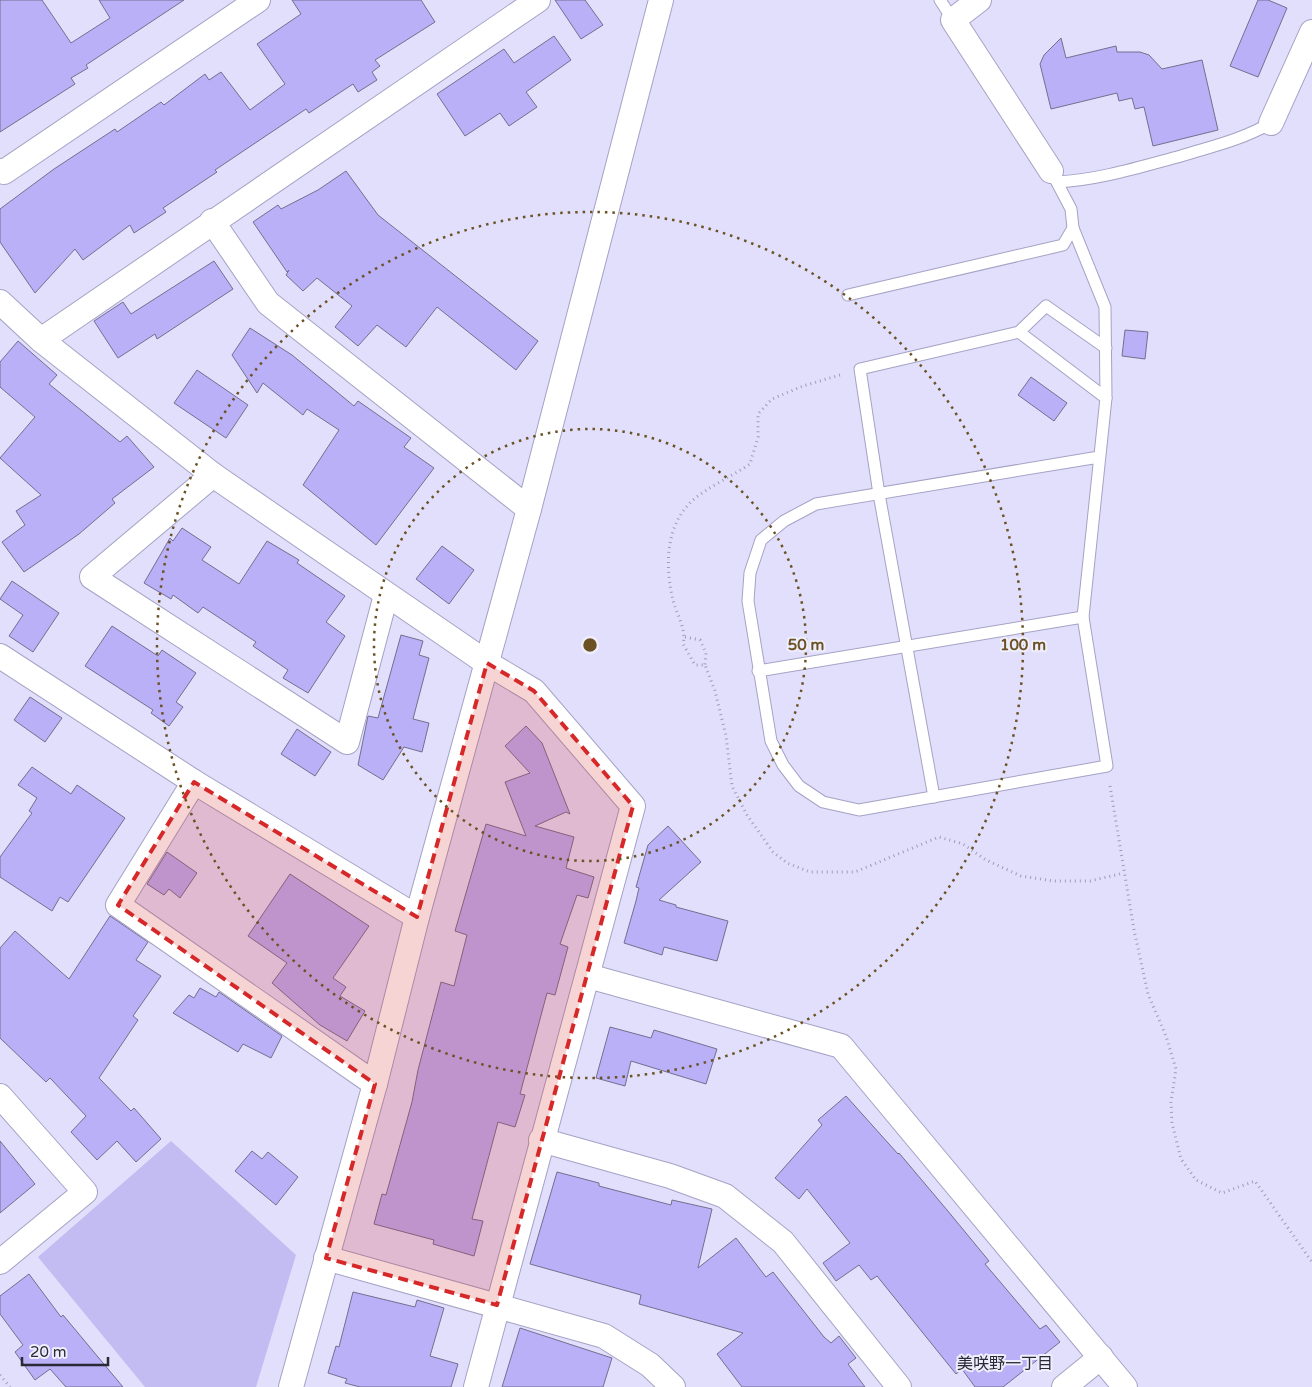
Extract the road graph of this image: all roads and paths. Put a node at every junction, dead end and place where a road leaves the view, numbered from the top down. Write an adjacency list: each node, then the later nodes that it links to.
1 (258, 0): 9 (street)
2 (538, 0): 11 (street)
3 (661, 0): 23 (street)
4 (940, 0): 6 (lane)
5 (978, 0): 6 (street)
6 (953, 20): 10 (street)
7 (1312, 32): 8 (street)
8 (1271, 123): 10 (lane)
9 (0, 171)
10 (1054, 176): 12 (lane)
11 (212, 221): 16 (street); 23 (street)
12 (1073, 228): 13 (lane); 17 (lane)
13 (848, 295)
14 (0, 302): 16 (street)
15 (1019, 332): 17 (lane); 18 (lane); 19 (lane)
16 (41, 340): 21 (street)
17 (1106, 348): 19 (lane)
18 (860, 369): 22 (lane); 26 (path)
19 (1106, 398): 20 (lane)
20 (1100, 457): 22 (lane); 25 (lane)
21 (213, 475): 24 (street); 24 (street)
22 (879, 494): 27 (lane); 31 (lane)
23 (529, 509): 29 (street)
24 (386, 594): 29 (street)
25 (1083, 617): 27 (lane); 32 (lane)
26 (685, 637): 30 (path); 30 (path)
27 (906, 647): 31 (lane); 34 (lane)
28 (0, 656): 33 (street)
29 (487, 663): 36 (street); 37 (street)
30 (706, 665): 35 (path)
31 (758, 671): 34 (lane)
32 (1107, 766): 34 (lane); 35 (path)
33 (194, 782): 36 (street); 38 (street)
34 (934, 796)
35 (1124, 873): 43 (path)
36 (417, 917): 38 (street)
37 (588, 976): 40 (street); 45 (street)
38 (375, 1084): 41 (street)
39 (0, 1096): 42 (street)
40 (541, 1140): 44 (street); 51 (street)
41 (326, 1258): 44 (street); 48 (street)
42 (0, 1262)
43 (1312, 1262)
44 (497, 1305): 49 (street); 50 (street)
45 (1101, 1357): 52 (street); 53 (street)
46 (0, 1375): 47 (path)
47 (10, 1387)
48 (291, 1387)
49 (476, 1387)
50 (673, 1387)
51 (899, 1387)
52 (1064, 1387)
53 (1125, 1387)

